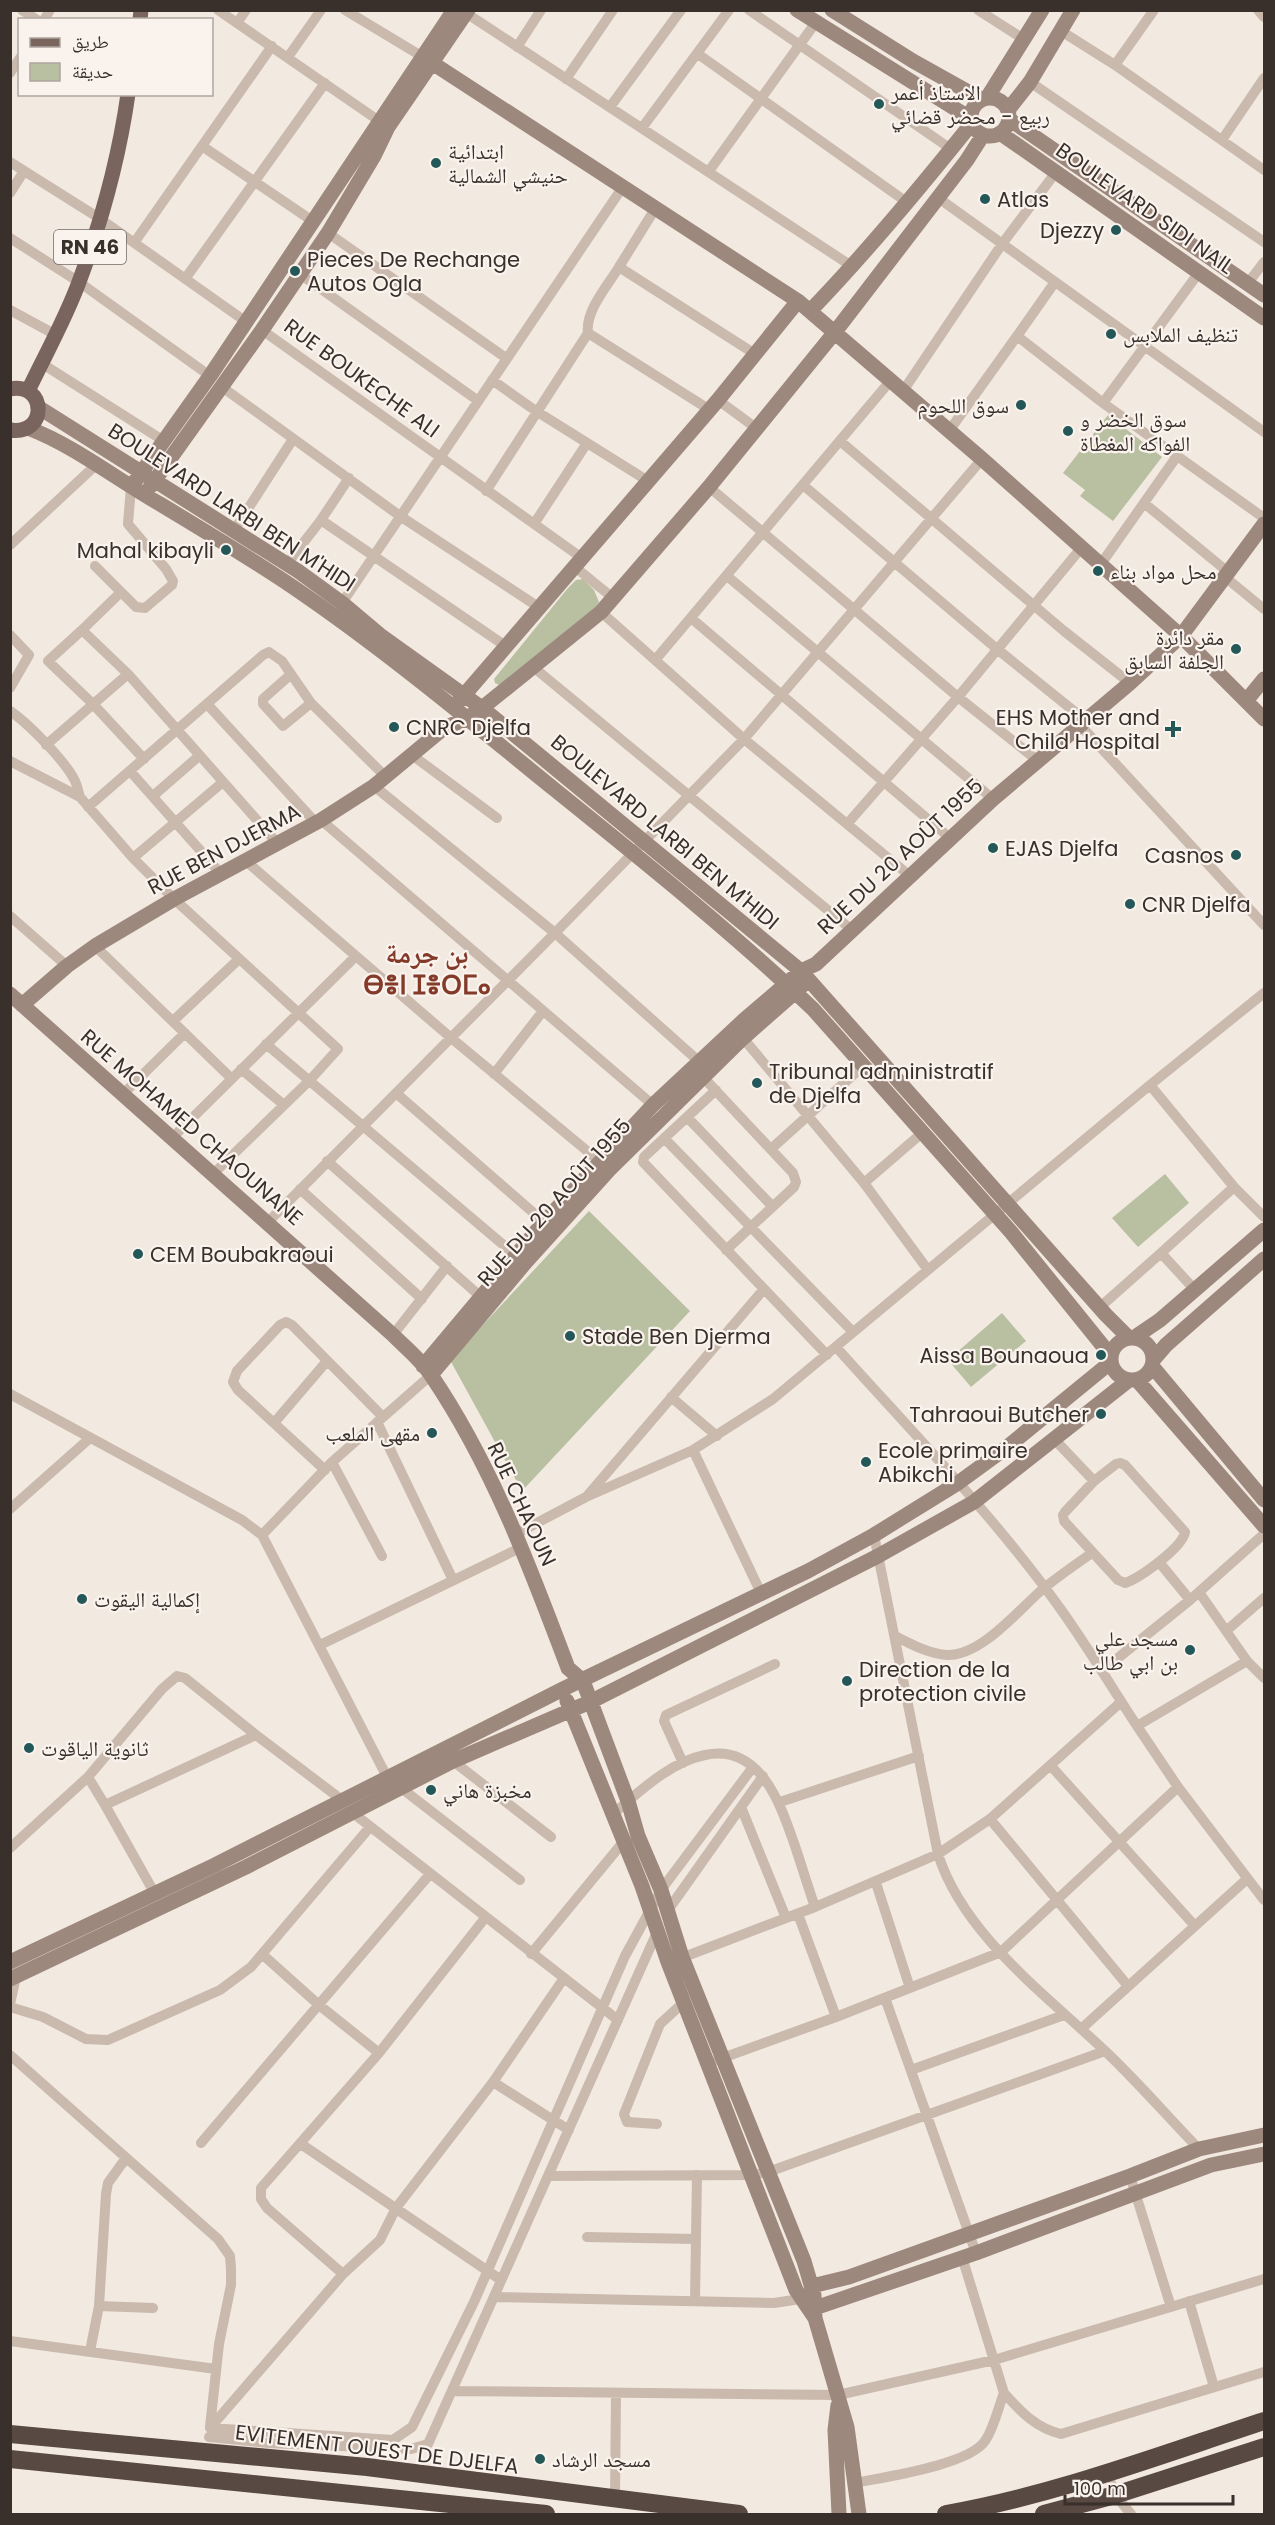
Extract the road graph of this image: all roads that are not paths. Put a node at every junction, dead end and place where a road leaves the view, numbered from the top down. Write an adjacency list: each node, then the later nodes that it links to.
1 (218, 10): 20 (street)
2 (246, 10): 20 (street)
3 (321, 10): 27 (street)
4 (345, 10): 28 (street)
5 (541, 10): 25 (street)
6 (613, 10): 31 (street)
7 (681, 10): 37 (street)
8 (729, 10): 26 (street)
9 (749, 10): 23 (street)
10 (797, 10): 19 (street)
11 (832, 10): 35 (street)
12 (978, 10): 22 (street)
13 (1042, 10): 22 (street)
14 (1074, 10): 21 (street)
15 (1154, 10): 29 (street)
16 (1258, 10): 18 (street)
17 (462, 11): 25 (street); 28 (street)
18 (1264, 16)
19 (816, 22): 23 (street); 39 (street)
20 (237, 23): 24 (street)
21 (1061, 31): 29 (street); 32 (street)
22 (1025, 40): 35 (street)
23 (799, 45): 36 (street); 46 (street)
24 (272, 46): 27 (street); 45 (street)
25 (517, 47): 31 (street)
26 (698, 54): 36 (street); 41 (street)
27 (288, 57): 33 (street)
28 (428, 60): 40 (street); 53 (street)
29 (1115, 65): 44 (street)
30 (1264, 78): 44 (street)
31 (566, 79): 37 (street)
32 (1030, 82): 38 (street); 62 (street)
33 (325, 83): 40 (street); 52 (street)
34 (128, 96): 58 (main road, RN 46)
35 (984, 98): 38 (street); 39 (street)
36 (760, 99): 50 (street); 56 (street)
37 (610, 107): 41 (street)
38 (1009, 114): 42 (street); 73 (street, BOULEVARD SIDI NAIL)
39 (971, 121): 43 (street); 46 (street)
40 (383, 124): 59 (street); 60 (street)
41 (642, 128): 50 (street)
42 (1000, 133): 43 (street); 51 (street, BOULEVARD SIDI NAIL)
43 (983, 135): 55 (street, RUE BEN DJERMA)
44 (1222, 140): 48 (street)
45 (202, 146): 52 (street); 63 (street)
46 (951, 149): 56 (street)
47 (10, 162): 49 (street)
48 (1264, 170)
49 (24, 171): 54 (street); 58 (street)
50 (709, 171): 67 (street)
51 (1056, 172): 64 (street); 68 (street, BOULEVARD SIDI NAIL)
52 (255, 182): 59 (street); 70 (street)
53 (622, 188): 57 (street); 86 (street)
54 (10, 193)
55 (937, 197): 64 (street); 80 (street, RUE BEN DJERMA)
56 (909, 203): 67 (street)
57 (655, 209): 66 (street); 75 (street)
58 (99, 218): 63 (street); 71 (main road, RN 46)
59 (314, 222): 78 (street)
60 (328, 233): 69 (street); 86 (street)
61 (10, 238): 71 (street)
62 (1264, 242)
63 (134, 243): 70 (street)
64 (1002, 244): 72 (street); 92 (street)
65 (1264, 262): 73 (street)
66 (619, 267): 81 (street); 85 (street)
67 (853, 267): 75 (street)
68 (1200, 271): 77 (street, BOULEVARD SIDI NAIL); 84 (street)
69 (300, 274): 79 (street); 93 (street)
70 (185, 279): 78 (street)
71 (79, 282): 82 (main road, RN 46); 90 (street)
72 (1055, 282): 83 (street); 84 (street)
73 (1248, 283): 74 (street, BOULEVARD SIDI NAIL)
74 (1264, 295)
75 (804, 306): 80 (street); 85 (street)
76 (10, 310): 82 (street)
77 (1264, 318)
78 (246, 321): 90 (street)
79 (262, 330): 90 (street); 108 (street, RUE BOUKECHE ALI)
80 (835, 332): 89 (street); 98 (street, RUE BEN DJERMA)
81 (588, 333): 95 (street); 97 (street)
82 (56, 335): 87 (main road, RN 46)
83 (1017, 336): 94 (street); 100 (street)
84 (1144, 346): 94 (street); 101 (street)
85 (754, 354): 95 (street)
86 (506, 358): 88 (street)
87 (41, 363): 91 (main road, RN 46); 103 (street)
88 (492, 380): 93 (street); 97 (street)
89 (891, 380): 92 (street); 104 (street)
90 (216, 382): 102 (street); 103 (street); 111 (street)
91 (15, 389): 96 (main road)
92 (903, 391): 100 (street)
93 (477, 400): 108 (street)
94 (1103, 403): 107 (street)
95 (714, 405): 98 (street); 113 (street)
96 (38, 407): 99 (main road); 111 (street, BOULEVARD LARBI BEN M'HIDI)
97 (537, 411): 105 (street); 117 (street)
98 (756, 428): 115 (street, RUE BEN DJERMA)
99 (19, 430): 106 (main road); 110 (street)
100 (949, 431): 109 (street)
101 (1264, 432)
102 (293, 439): 112 (street); 125 (street)
103 (164, 441): 111 (street)
104 (840, 441): 114 (street); 121 (street)
105 (587, 442): 113 (street); 123 (street)
106 (10, 446)
107 (1177, 456): 118 (street); 120 (street)
108 (439, 457): 117 (street, RUE BOUKECHE ALI); 119 (street)
109 (982, 459): 121 (street); 128 (street)
110 (97, 464): 116 (street); 127 (street)
111 (148, 476): 116 (street); 125 (street, BOULEVARD LARBI BEN M'HIDI)
112 (349, 478): 119 (street); 122 (street)
113 (648, 481): 130 (street)
114 (803, 485): 126 (street); 131 (street)
115 (709, 487): 126 (street); 138 (street, RUE BEN DJERMA)
116 (137, 491): 137 (street); 168 (street)
117 (486, 491): 123 (street, RUE BOUKECHE ALI)
118 (1144, 503): 133 (street); 135 (street)
119 (400, 516): 129 (street); 141 (street)
120 (1264, 518)
121 (932, 519): 131 (street); 140 (street)
122 (321, 520): 129 (street); 132 (street)
123 (534, 524): 130 (street, RUE BOUKECHE ALI)
124 (1264, 524): 135 (street, RUE DU 20 AOÛT 1955)
125 (233, 532): 132 (street, BOULEVARD LARBI BEN M'HIDI)
126 (763, 532): 136 (street); 142 (street)
127 (10, 545)
128 (1082, 547): 133 (street); 140 (street)
129 (374, 557): 139 (street); 149 (street)
130 (578, 562): 138 (street, RUE BOUKECHE ALI); 141 (street)
131 (894, 562): 142 (street); 150 (street)
132 (287, 564): 139 (street, BOULEVARD LARBI BEN M'HIDI)
133 (1101, 564): 148 (street)
134 (95, 566): 137 (street)
135 (1227, 575): 143 (street); 148 (street, RUE DU 20 AOÛT 1955)
136 (727, 576): 145 (street); 151 (street)
137 (121, 592): 146 (street)
138 (613, 598): 144 (street, RUE BEN DJERMA)
139 (342, 603): 161 (street, BOULEVARD LARBI BEN M'HIDI)
140 (1033, 605): 150 (street); 159 (street)
141 (540, 608): 149 (street)
142 (854, 608): 151 (street); 163 (street)
143 (1264, 609)
144 (602, 612): 153 (street); 155 (street, RUE BEN DJERMA)
145 (691, 618): 153 (street); 162 (street)
146 (82, 630): 154 (street); 156 (street)
147 (10, 635): 152 (street)
148 (1181, 636): 159 (street, RUE DU 20 AOÛT 1955); 164 (street)
149 (507, 647): 161 (street)
150 (997, 649): 163 (street); 173 (street)
151 (818, 652): 162 (street); 176 (street)
152 (29, 655): 154 (street); 160 (street)
153 (656, 659): 177 (street)
154 (48, 661): 166 (street)
155 (532, 666): 169 (street, RUE BEN DJERMA); 189 (street)
156 (128, 675): 166 (street); 175 (street)
157 (290, 675): 165 (street); 165 (street); 167 (street)
158 (1264, 679): 164 (street)
159 (1130, 683): 173 (street, RUE DU 20 AOÛT 1955)
160 (10, 688)
161 (466, 695): 168 (street); 169 (street, BOULEVARD LARBI BEN M'HIDI)
162 (781, 696): 177 (street); 186 (street)
163 (958, 697): 176 (street); 182 (street)
164 (1246, 701): 171 (street)
165 (311, 703): 185 (street)
166 (93, 704): 178 (street); 181 (street)
167 (208, 705): 175 (street); 194 (street)
168 (453, 708): 172 (street); 174 (street, RUE BEN DJERMA)
169 (482, 708): 172 (street, RUE BEN DJERMA); 199 (street, BOULEVARD LARBI BEN M'HIDI)
170 (10, 711): 178 (street)
171 (1264, 717)
172 (466, 718): 174 (street, RUE BEN DJERMA); 199 (street)
173 (1082, 722): 182 (street, RUE DU 20 AOÛT 1955); 206 (street)
174 (444, 728): 179 (street, RUE BEN DJERMA)
175 (178, 732): 180 (street); 181 (street)
176 (921, 738): 186 (street); 191 (street)
177 (744, 739): 189 (street); 196 (street)
178 (46, 746): 190 (street)
179 (412, 755): 185 (street, RUE BEN DJERMA); 193 (street)
180 (200, 756): 187 (street); 188 (street)
181 (144, 759): 184 (street)
182 (1036, 760): 191 (street, RUE DU 20 AOÛT 1955)
183 (10, 761): 190 (street)
184 (130, 771): 188 (street); 192 (street)
185 (380, 781): 194 (street, RUE BEN DJERMA); 208 (street)
186 (883, 781): 196 (street); 197 (street)
187 (223, 782): 195 (street); 198 (street)
188 (153, 796): 195 (street)
189 (689, 796): 199 (street); 207 (street)
190 (80, 797): 192 (street)
191 (993, 799): 197 (street, RUE DU 20 AOÛT 1955)
192 (88, 807): 200 (street)
193 (497, 818)
194 (318, 822): 198 (street, RUE BEN DJERMA); 214 (street)
195 (176, 823): 200 (street); 202 (street)
196 (848, 823): 203 (street)
197 (950, 838): 203 (street, RUE DU 20 AOÛT 1955)
198 (278, 844): 201 (street, RUE BEN DJERMA)
199 (639, 847): 208 (street); 213 (street, BOULEVARD LARBI BEN M'HIDI); 215 (street)
200 (133, 858): 204 (street)
201 (247, 861): 202 (street, RUE BEN DJERMA); 210 (street)
202 (222, 874): 204 (street, RUE BEN DJERMA)
203 (910, 876): 207 (street, RUE DU 20 AOÛT 1955)
204 (174, 899): 209 (street, RUE BEN DJERMA); 211 (street)
205 (10, 916): 212 (street)
206 (1264, 926)
207 (852, 930): 213 (street, RUE DU 20 AOÛT 1955)
208 (555, 933): 214 (street); 227 (street)
209 (95, 946): 212 (street, RUE BEN DJERMA); 220 (street)
210 (356, 956): 219 (street); 222 (street)
211 (239, 959): 219 (street); 220 (street)
212 (67, 966): 217 (street, RUE BEN DJERMA)
213 (805, 975): 215 (street, RUE DU 20 AOÛT 1955); 250 (street, BOULEVARD LARBI BEN M'HIDI)
214 (507, 979): 218 (street); 222 (street)
215 (791, 988): 223 (street, RUE DU 20 AOÛT 1955); 225 (street); 227 (street, RUE DU 20 AOÛT 1955)
216 (1264, 993): 231 (street)
217 (16, 1000): 234 (street, RUE MOHAMED CHAOUNANE)
218 (543, 1011): 228 (street); 236 (street)
219 (297, 1013): 224 (street); 230 (street)
220 (173, 1021): 221 (street)
221 (185, 1033): 229 (street); 234 (street)
222 (450, 1037): 228 (street); 233 (street)
223 (742, 1038): 227 (street, RUE DU 20 AOÛT 1955); 237 (street)
224 (266, 1044): 226 (street); 230 (street)
225 (863, 1066): 237 (street); 240 (street)
226 (241, 1069): 229 (street); 235 (street)
227 (704, 1070): 232 (street); 236 (street, RUE DU 20 AOÛT 1955); 245 (street, RUE DU 20 AOÛT 1955)
228 (494, 1074): 245 (street)
229 (231, 1078): 241 (street)
230 (309, 1081): 235 (street); 239 (street)
231 (1150, 1085): 248 (street); 250 (street)
232 (716, 1090): 238 (street); 243 (street)
233 (396, 1093): 239 (street); 255 (street)
234 (123, 1094): 241 (street, RUE MOHAMED CHAOUNANE)
235 (284, 1105): 246 (street)
236 (654, 1105): 245 (street, RUE DU 20 AOÛT 1955)
237 (808, 1116): 243 (street); 247 (street)
238 (687, 1117): 242 (street); 251 (street)
239 (362, 1127): 244 (street); 260 (street)
240 (922, 1133): 247 (street); 252 (street)
241 (172, 1138): 246 (street, RUE MOHAMED CHAOUNANE)
242 (664, 1138): 256 (street); 258 (street)
243 (771, 1149): 251 (street)
244 (327, 1161): 249 (street); 262 (street)
245 (604, 1165): 255 (street, RUE DU 20 AOÛT 1955); 260 (street, RUE DU 20 AOÛT 1955)
246 (213, 1174): 254 (street, RUE MOHAMED CHAOUNANE)
247 (864, 1183): 263 (street)
248 (1234, 1186): 253 (street); 259 (street)
249 (300, 1189): 254 (street); 267 (street)
250 (1007, 1203): 252 (street); 268 (street, BOULEVARD LARBI BEN M'HIDI)
251 (772, 1206): 256 (street)
252 (995, 1214): 263 (street); 274 (street)
253 (1264, 1217)
254 (268, 1222): 270 (street, RUE MOHAMED CHAOUNANE)
255 (544, 1222): 260 (street, RUE DU 20 AOÛT 1955)
256 (750, 1227): 258 (street); 269 (street)
257 (1264, 1230): 265 (street)
258 (726, 1250): 264 (street)
259 (1161, 1253): 265 (street); 268 (street)
260 (521, 1259): 266 (street, RUE DU 20 AOÛT 1955); 277 (street, RUE DU 20 AOÛT 1955)
261 (1264, 1259): 276 (street)
262 (447, 1266): 266 (street); 267 (street)
263 (928, 1270): 269 (street)
264 (764, 1289): 273 (street); 280 (street)
265 (1195, 1290): 271 (street)
266 (482, 1297): 277 (street, RUE DU 20 AOÛT 1955)
267 (422, 1299): 270 (street)
268 (1099, 1308): 271 (street, BOULEVARD LARBI BEN M'HIDI)
269 (853, 1332): 272 (street)
270 (393, 1335): 277 (street, RUE MOHAMED CHAOUNANE)
271 (1132, 1338): 274 (street); 276 (street)
272 (836, 1347): 273 (street); 289 (street)
273 (827, 1355): 283 (street)
274 (1111, 1359): 278 (street); 289 (street)
275 (327, 1361): 281 (street); 282 (street); 282 (street)
276 (1153, 1362): 278 (street); 291 (street)
277 (427, 1370): 281 (street); 298 (street, RUE CHAOUN)
278 (1133, 1380): 285 (street); 294 (street)
279 (10, 1394): 284 (street)
280 (671, 1397): 283 (street); 290 (street)
281 (379, 1419): 287 (street); 303 (street)
282 (274, 1423): 287 (street)
283 (717, 1436): 286 (street)
284 (90, 1438): 293 (street); 296 (street)
285 (1055, 1440): 288 (street); 292 (street)
286 (693, 1450): 290 (street); 306 (street)
287 (329, 1466): 296 (street); 300 (street)
288 (1094, 1481): 299 (street); 302 (street)
289 (958, 1483): 292 (street); 297 (street)
290 (586, 1497): 298 (street)
291 (1264, 1500)
292 (974, 1502): 301 (street); 304 (street)
293 (10, 1509)
294 (1264, 1526)
295 (1264, 1534): 305 (street)
296 (262, 1535): 311 (street)
297 (874, 1535): 301 (street); 306 (street)
298 (519, 1540): 303 (street); 314 (street, RUE CHAOUN)
299 (1092, 1553): 302 (street); 304 (street)
300 (382, 1556)
301 (878, 1556): 310 (street); 320 (street)
302 (1159, 1562): 308 (street)
303 (453, 1580): 311 (street)
304 (1045, 1588): 310 (street); 315 (street)
305 (1199, 1592): 308 (street); 309 (street)
306 (761, 1593): 317 (street)
307 (1264, 1598): 309 (street)
308 (1190, 1600): 315 (street)
309 (1226, 1631): 312 (street)
310 (895, 1636): 324 (street)
311 (320, 1645): 331 (street)
312 (1247, 1661): 316 (street); 322 (street)
313 (775, 1664): 326 (street)
314 (568, 1668): 317 (street, RUE CHAOUN); 318 (street)
315 (1102, 1670): 319 (street)
316 (1264, 1678)
317 (583, 1681): 318 (street); 320 (street)
318 (563, 1689): 321 (street); 331 (street)
319 (1121, 1701): 322 (street); 327 (street)
320 (590, 1702): 321 (street); 335 (street)
321 (570, 1710): 325 (street); 340 (street)
322 (1137, 1726): 333 (street)
323 (256, 1735): 330 (street); 334 (street); 337 (street)
324 (919, 1756): 336 (street); 347 (street)
325 (453, 1761): 332 (street); 343 (street)
326 (683, 1763): 328 (street); 335 (street)
327 (1051, 1766): 341 (street); 345 (street)
328 (753, 1767): 329 (street); 352 (street)
329 (763, 1776): 336 (street); 338 (street)
330 (88, 1777): 337 (street); 346 (street)
331 (387, 1777): 332 (street); 334 (street)
332 (401, 1787): 339 (street); 350 (street)
333 (1178, 1787): 345 (street); 349 (street)
334 (342, 1800): 353 (street)
335 (628, 1801): 340 (street); 352 (street)
336 (780, 1802): 356 (street)
337 (105, 1805): 353 (street)
338 (741, 1807): 358 (street); 361 (street)
339 (353, 1813): 342 (street); 369 (street)
340 (613, 1814): 344 (street)
341 (990, 1819): 347 (street); 355 (street)
342 (370, 1827): 348 (street); 365 (street)
343 (551, 1837)
344 (624, 1841): 357 (street); 366 (street)
345 (1120, 1842): 355 (street); 362 (street)
346 (10, 1848)
347 (938, 1854): 351 (street); 364 (street)
348 (430, 1874): 360 (street); 375 (street)
349 (1247, 1879): 354 (street); 362 (street)
350 (520, 1880)
351 (876, 1883): 356 (street); 372 (street)
352 (660, 1890): 357 (street); 358 (street)
353 (155, 1894): 368 (street)
354 (1264, 1900)
355 (1056, 1901): 364 (street); 371 (street)
356 (815, 1907): 359 (street)
357 (649, 1908): 363 (street); 377 (street)
358 (668, 1910): 363 (street); 367 (street)
359 (798, 1914): 361 (street); 379 (street)
360 (485, 1918): 366 (street); 383 (street)
361 (786, 1918): 367 (street)
362 (1195, 1926): 371 (street)
363 (658, 1930): 367 (street); 380 (street)
364 (1001, 1952): 372 (street); 378 (street)
365 (262, 1954): 375 (street); 376 (street)
366 (531, 1954): 370 (street)
367 (675, 1960): 374 (street); 385 (street)
368 (10, 1962)
369 (14, 1978): 376 (street)
370 (564, 1978): 377 (street); 387 (street)
371 (1128, 1986): 381 (street)
372 (910, 1988): 373 (street)
373 (885, 1998): 379 (street); 386 (street)
374 (684, 2002): 385 (street); 390 (street)
375 (319, 2005): 383 (street); 393 (street)
376 (10, 2006)
377 (602, 2008): 380 (street); 389 (street)
378 (1064, 2015): 381 (street); 386 (street)
379 (836, 2017): 385 (street)
380 (618, 2020): 391 (street)
381 (1081, 2029): 382 (street)
382 (1105, 2051): 388 (street); 395 (street)
383 (379, 2053): 394 (street)
384 (10, 2055): 397 (street)
385 (714, 2062): 398 (street); 401 (street)
386 (911, 2070): 388 (street)
387 (493, 2082): 389 (street); 404 (street)
388 (928, 2115): 398 (street); 405 (street)
389 (554, 2120): 391 (street); 409 (street)
390 (657, 2124)
391 (569, 2130): 399 (street)
392 (1264, 2135): 395 (street)
393 (201, 2143)
394 (301, 2144): 404 (street); 410 (street)
395 (1198, 2148): 402 (street)
396 (1264, 2154): 403 (street)
397 (126, 2158): 418 (street); 425 (street)
398 (768, 2172): 401 (street); 413 (street)
399 (548, 2175): 400 (street); 412 (street)
400 (697, 2175): 401 (street); 407 (street)
401 (752, 2175): 415 (street)
402 (1130, 2176): 403 (street); 405 (street)
403 (1135, 2194): 408 (street); 419 (street)
404 (396, 2208): 409 (street); 410 (street)
405 (968, 2234): 408 (street); 413 (street)
406 (587, 2237): 407 (street)
407 (696, 2239): 416 (street)
408 (969, 2255): 421 (street); 424 (street)
409 (488, 2271): 412 (street); 434 (street)
410 (343, 2274): 434 (street)
411 (1264, 2279): 417 (street)
412 (501, 2280): 414 (street)
413 (813, 2286): 421 (street)
414 (494, 2297): 416 (street); 428 (street)
415 (800, 2299): 416 (street); 421 (street)
416 (695, 2301)
417 (1189, 2301): 419 (street); 427 (street)
418 (99, 2306): 420 (street); 423 (street)
419 (1171, 2307): 424 (street)
420 (153, 2308)
421 (815, 2313): 431 (street)
422 (10, 2341): 423 (street)
423 (90, 2351): 425 (street)
424 (994, 2360): 429 (street); 431 (street)
425 (216, 2369): 434 (street)
426 (1264, 2372): 427 (street)
427 (1214, 2387): 429 (street)
428 (452, 2391): 430 (street); 434 (street)
429 (1004, 2393): 438 (street)
430 (616, 2394): 431 (street); 440 (street)
431 (838, 2399): 438 (street); 443 (street)
432 (1264, 2421): 437 (highway)
433 (10, 2434): 434 (highway, EVITEMENT OUEST DE DJELFA)
434 (209, 2439): 440 (highway, EVITEMENT OUEST DE DJELFA)
435 (1264, 2446): 439 (highway)
436 (10, 2459): 441 (highway)
437 (1107, 2472): 439 (street); 445 (highway)
438 (855, 2483): 444 (street)
439 (1115, 2495): 446 (highway); 447 (street)
440 (615, 2499): 442 (highway, EVITEMENT OUEST DE DJELFA)
441 (546, 2514)
442 (739, 2514)
443 (839, 2514)
444 (859, 2514)
445 (946, 2514)
446 (1044, 2514)
447 (1131, 2514)

